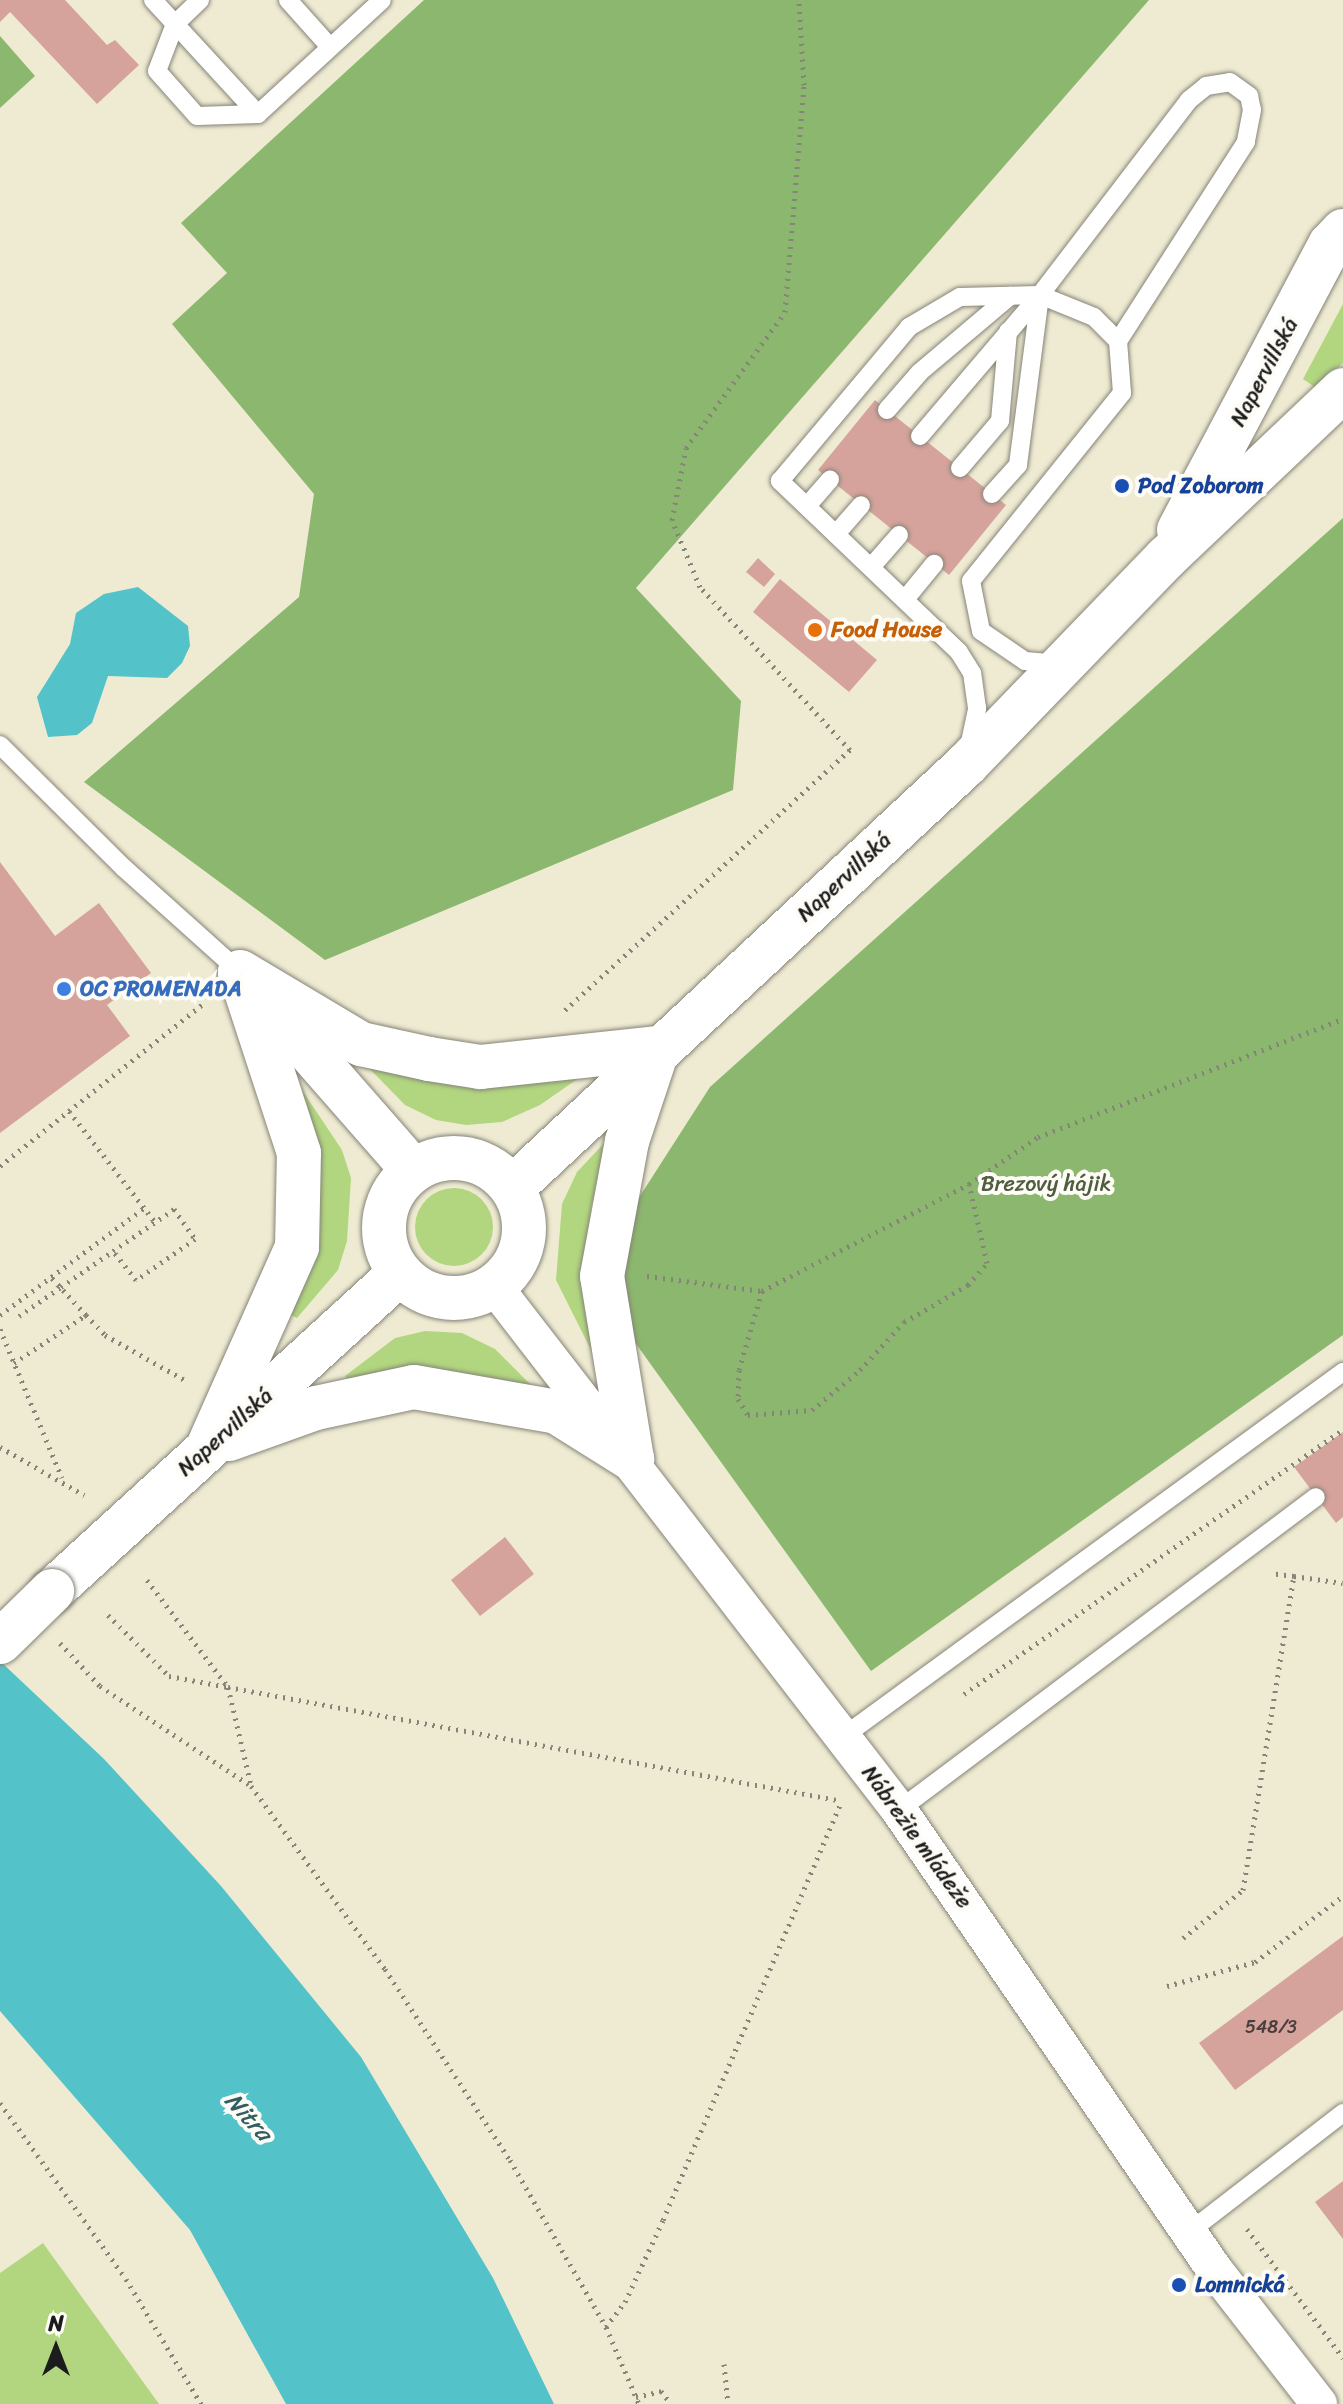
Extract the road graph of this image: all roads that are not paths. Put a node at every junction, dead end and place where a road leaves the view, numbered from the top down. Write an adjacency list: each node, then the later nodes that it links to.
1 (153, 0): 5 (lane)
2 (200, 0): 5 (lane)
3 (288, 0): 6 (lane)
4 (382, 0): 6 (lane)
5 (175, 24): 7 (lane); 7 (lane)
6 (330, 47): 7 (lane)
7 (258, 114)
8 (1339, 230): 23 (street, Napervillská)
9 (1040, 295): 10 (lane); 11 (lane); 12 (lane); 12 (lane); 18 (lane)
10 (1010, 296): 14 (lane); 20 (lane)
11 (1008, 331): 15 (lane); 16 (lane)
12 (1118, 341): 27 (lane)
13 (1343, 390): 23 (street, Napervillská)
14 (887, 410)
15 (920, 436)
16 (960, 468)
17 (830, 480): 20 (lane)
18 (992, 494)
19 (861, 505): 21 (lane)
20 (807, 506): 21 (lane)
21 (836, 534): 25 (lane)
22 (899, 535): 25 (lane)
23 (1166, 558): 27 (street, Napervillská)
24 (934, 564): 26 (lane)
25 (872, 566): 26 (lane)
26 (907, 597): 29 (lane)
27 (1063, 664): 29 (street, Napervillská)
28 (0, 745): 30 (lane)
29 (966, 765): 31 (street, Napervillská)
30 (226, 985): 31 (street); 32 (street); 37 (street)
31 (658, 1048): 33 (street, Napervillská); 38 (street)
32 (413, 1170): 33 (street); 34 (street)
33 (512, 1188): 35 (street)
34 (399, 1274): 35 (street); 37 (street, Napervillská)
35 (494, 1286): 38 (street, Nábrežie mládeže)
36 (1343, 1372): 41 (lane)
37 (208, 1447): 38 (street); 40 (street, Napervillská, bridge)
38 (632, 1459): 41 (street, Nábrežie mládeže)
39 (1316, 1497): 42 (lane)
40 (0, 1642)
41 (844, 1736): 42 (street, Nábrežie mládeže)
42 (899, 1810): 44 (street, Nábrežie mládeže)
43 (1343, 2113): 44 (lane)
44 (1189, 2232): 45 (street, Nábrežie mládeže)
45 (1319, 2404)

